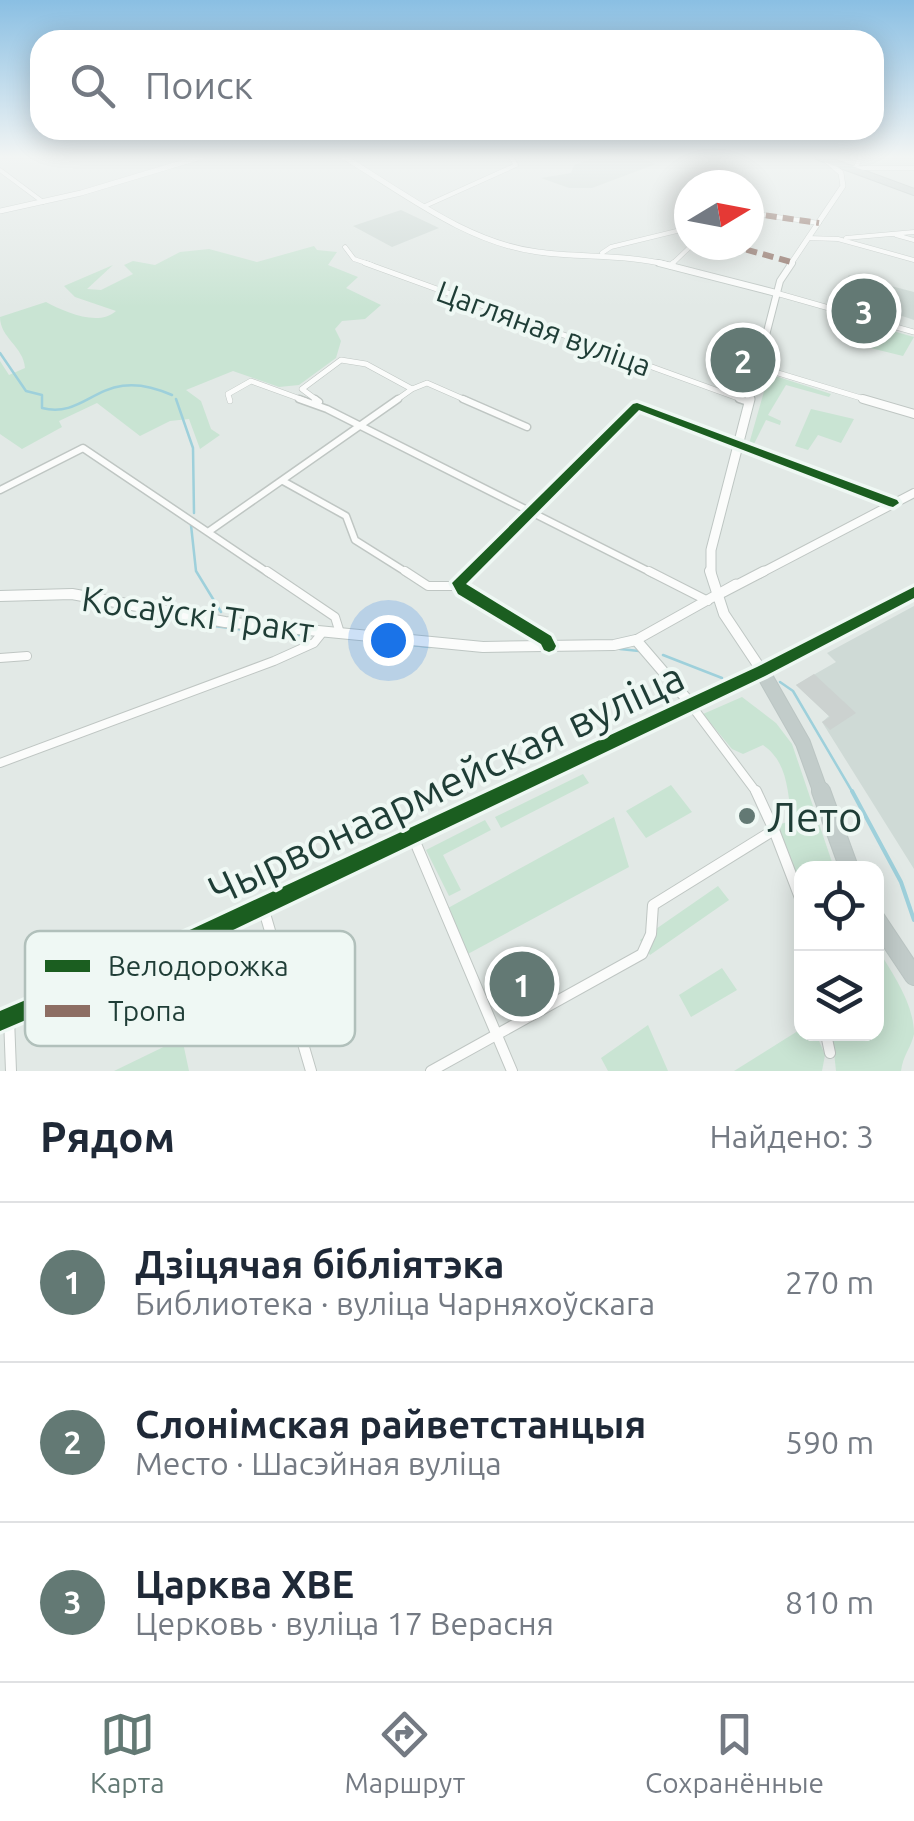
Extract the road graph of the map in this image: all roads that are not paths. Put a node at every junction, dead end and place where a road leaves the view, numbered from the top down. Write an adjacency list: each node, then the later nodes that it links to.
1 (427, 207): 12 (main road)
2 (829, 207): 4 (main road)
3 (764, 215): 4 (street)
4 (819, 223): 8 (main road)
5 (674, 232): 12 (street)
6 (914, 232): 7 (street)
7 (892, 233): 9 (street); 10 (street)
8 (808, 238): 9 (street); 16 (main road)
9 (838, 239): 14 (street)
10 (914, 240)
11 (345, 247): 21 (street, Цагляная вуліца)
12 (602, 253): 15 (main road)
13 (676, 260): 15 (street)
14 (914, 260)
15 (670, 266): 16 (main road)
16 (776, 293): 17 (street); 18 (main road)
17 (914, 332)
18 (758, 367): 21 (main road); 23 (street)
19 (412, 389): 22 (street); 24 (street); 25 (street)
20 (230, 400): 22 (street)
21 (748, 402): 26 (main road)
22 (327, 409): 24 (street)
23 (914, 414)
24 (361, 426): 27 (street); 31 (street)
25 (527, 427)
26 (738, 444): 30 (street); 31 (street); 36 (main road)
27 (282, 481): 32 (street); 33 (street)
28 (0, 490): 32 (street)
29 (914, 493): 30 (street, Косаўскі Тракт)
30 (892, 503): 36 (street, Косаўскі Тракт)
31 (528, 512): 33 (street); 36 (street)
32 (208, 532): 38 (street)
33 (460, 582): 40 (street)
34 (914, 592): 43 (main road, Чырвонаармейская вуліца)
35 (0, 596): 37 (main road, Косаўскі Тракт)
36 (711, 599): 39 (street, Косаўскі Тракт); 43 (main road)
37 (322, 632): 38 (main road, Косаўскі Тракт); 45 (street)
38 (340, 634): 40 (main road, Косаўскі Тракт)
39 (636, 640): 40 (main road, Косаўскі Тракт); 44 (main road)
40 (549, 646)
41 (27, 656): 42 (street)
42 (0, 658)
43 (762, 671): 44 (highway, Чырвонаармейская вуліца); 48 (highway)
44 (690, 704): 46 (street); 47 (highway, Чырвонаармейская вуліца)
45 (0, 763)
46 (774, 830): 49 (street); 56 (street)
47 (412, 835): 50 (highway, Чырвонаармейская вуліца); 56 (street)
48 (846, 861)
49 (794, 881)
50 (263, 905): 51 (highway, Чырвонаармейская вуліца); 52 (street)
51 (204, 931)
52 (271, 931)
53 (884, 931): 54 (highway)
54 (914, 976)
55 (4, 1019): 60 (street)
56 (496, 1033): 62 (street); 63 (street)
57 (827, 1041): 59 (street)
58 (305, 1046): 61 (street)
59 (830, 1054)
60 (12, 1071)
61 (312, 1071)
62 (431, 1071)
63 (512, 1071)

